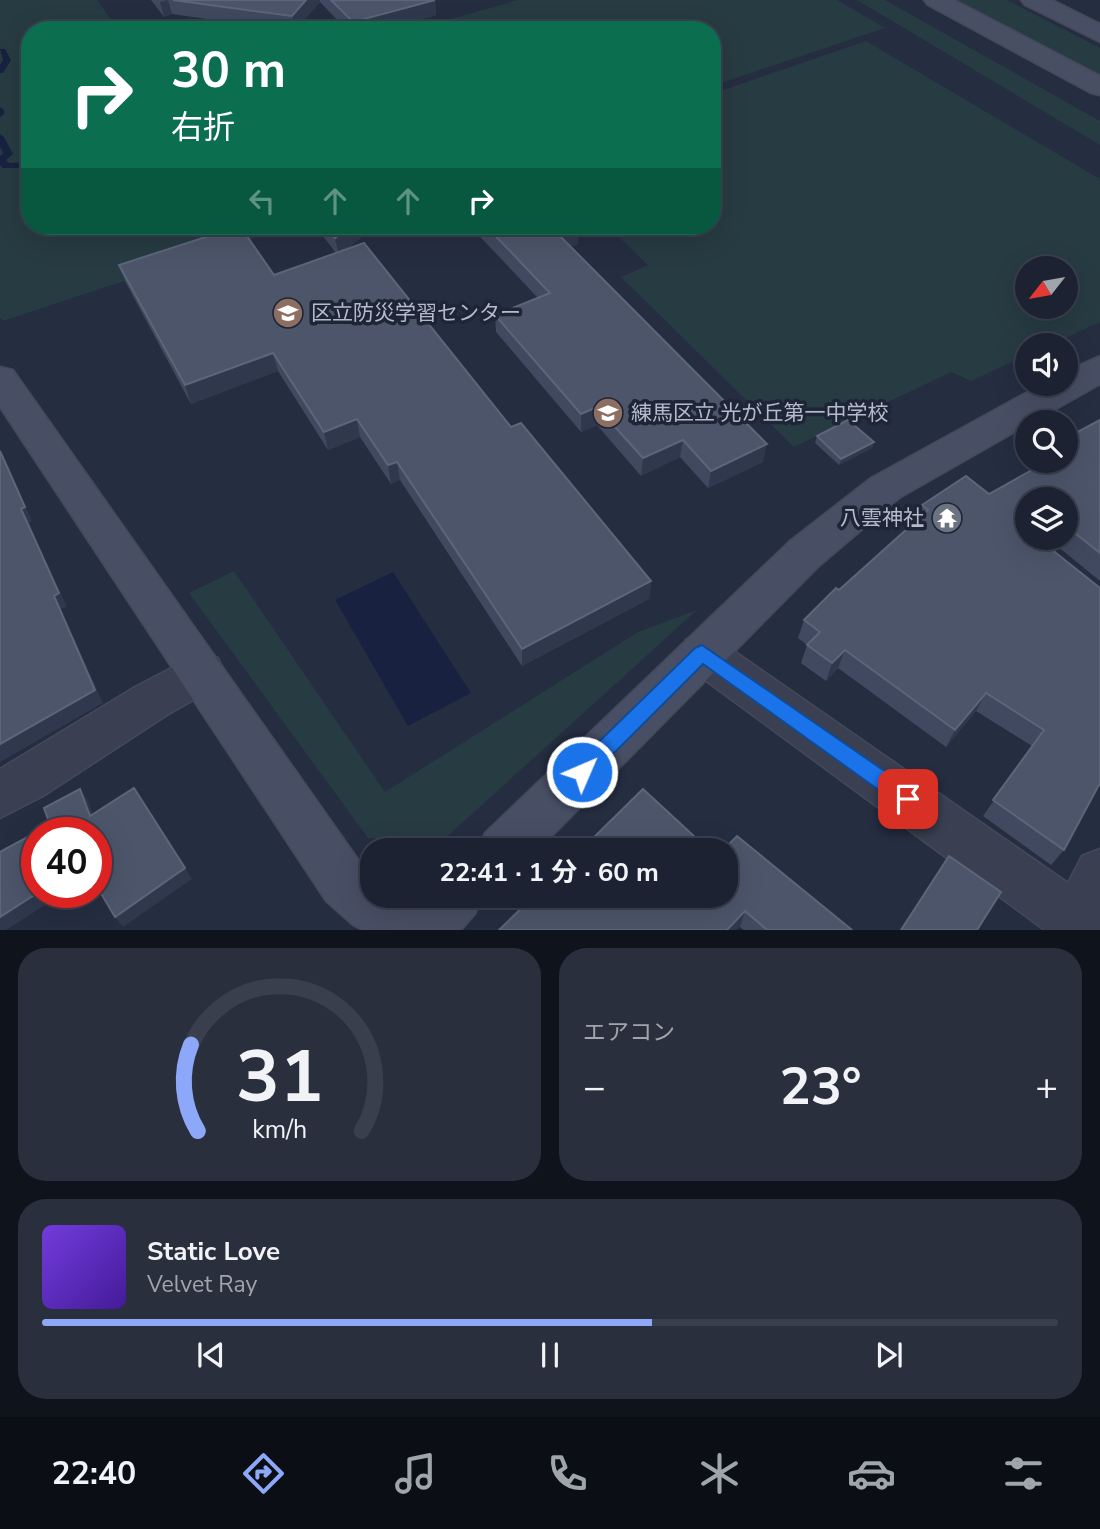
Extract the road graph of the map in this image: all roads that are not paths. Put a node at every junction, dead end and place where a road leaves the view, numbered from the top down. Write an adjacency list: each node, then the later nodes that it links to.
1 (936, 0): 4 (street)
2 (1033, 0): 3 (street)
3 (1100, 34)
4 (1100, 87)
5 (1100, 368): 7 (street)
6 (0, 379): 8 (street)
7 (702, 653): 10 (street); 14 (street)
8 (202, 672): 9 (street); 13 (street)
9 (0, 795)
10 (515, 838)
11 (1100, 874): 14 (street)
12 (446, 908): 13 (street)
13 (367, 919)
14 (1080, 927)

